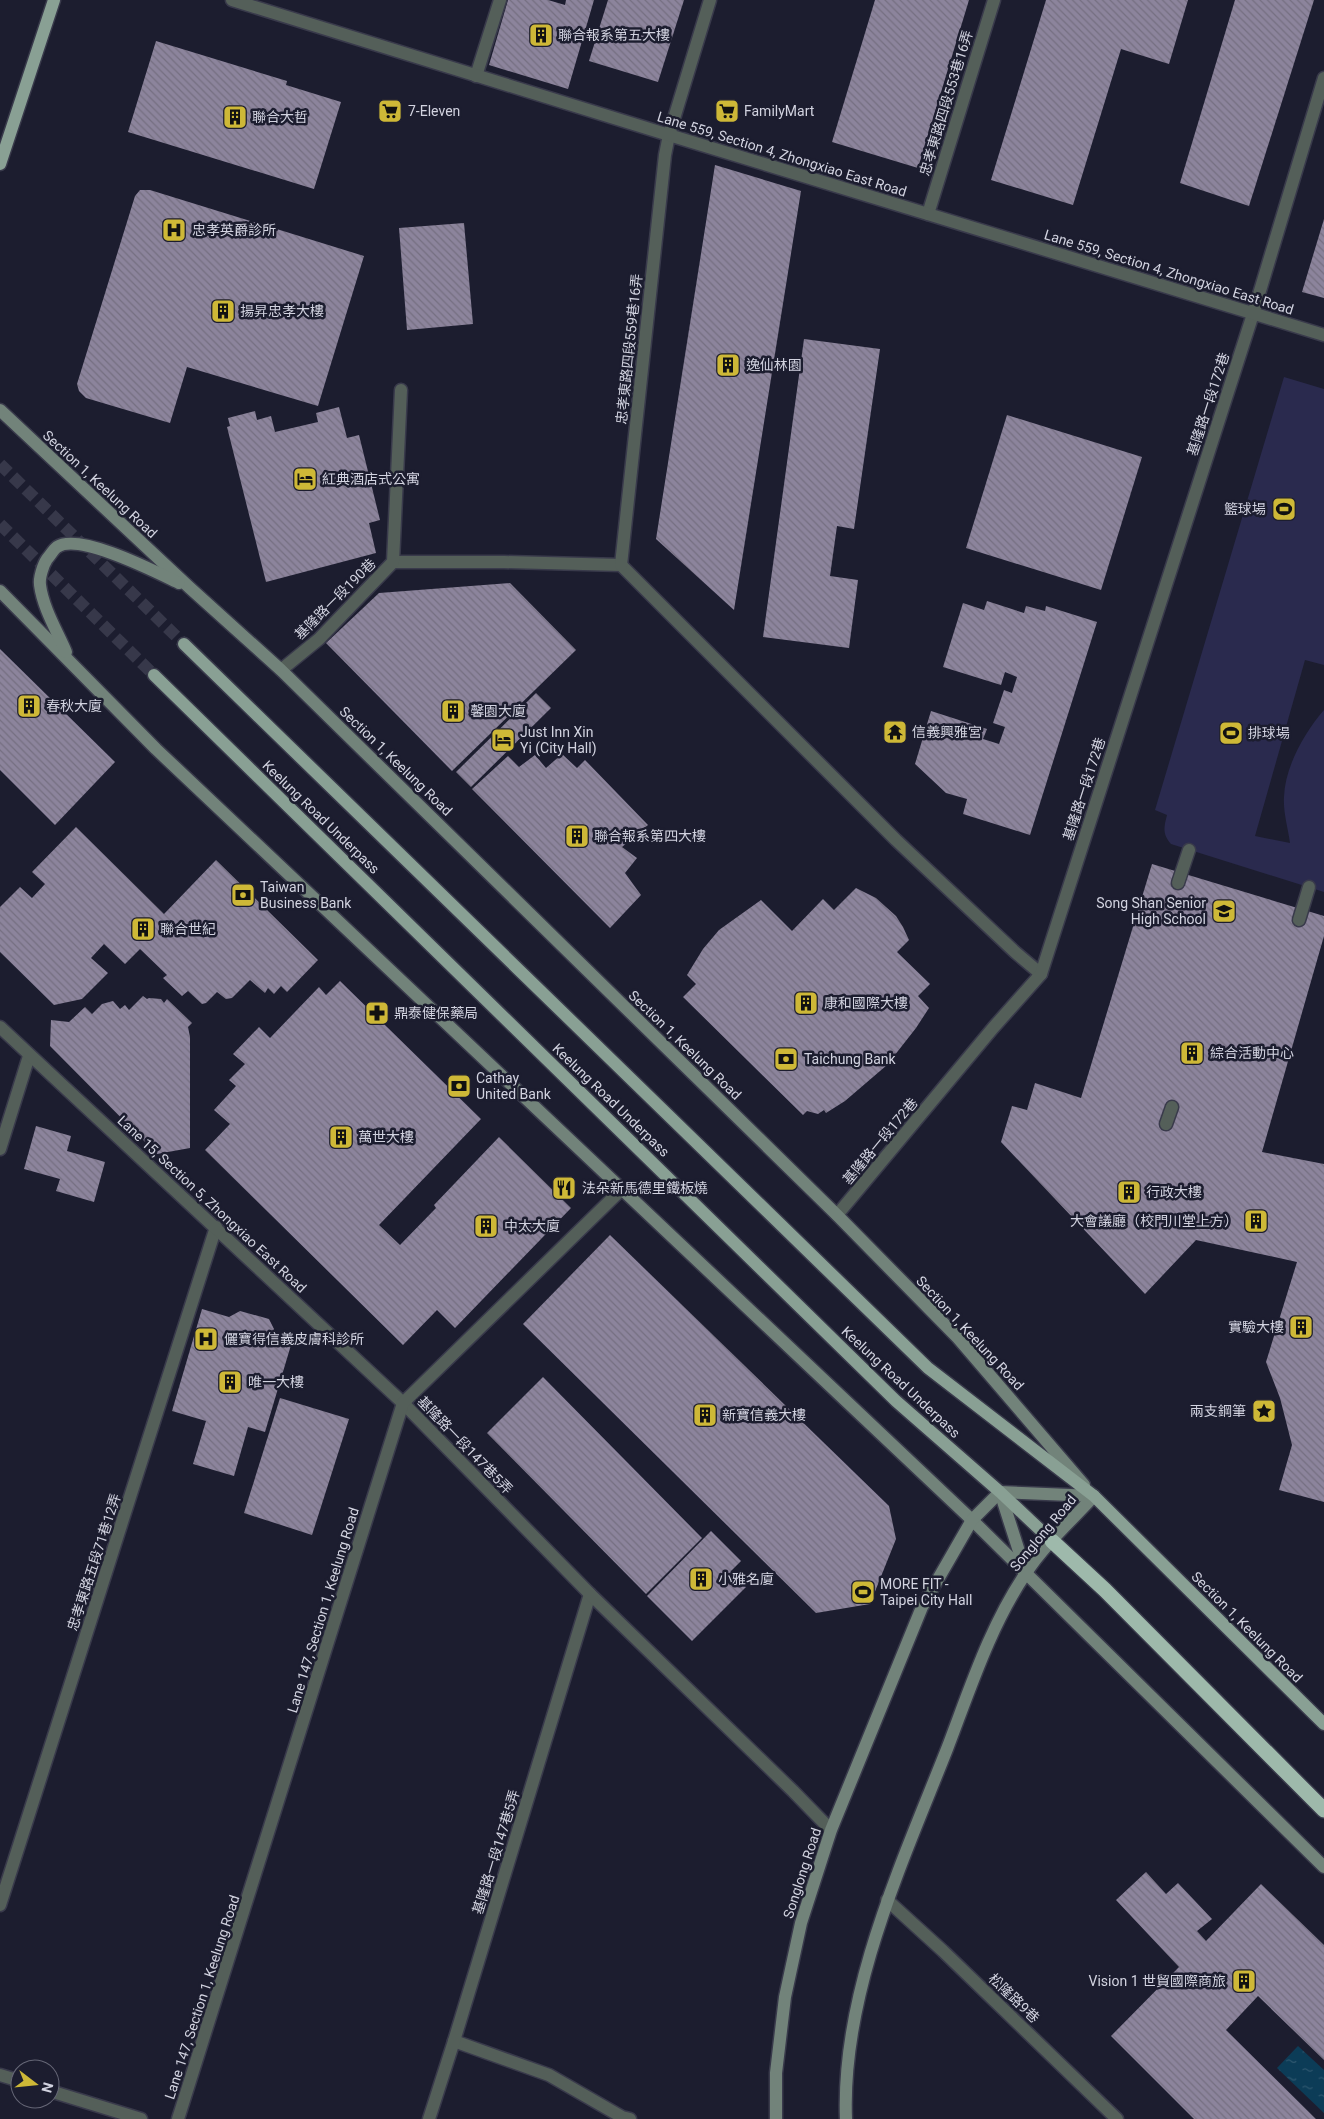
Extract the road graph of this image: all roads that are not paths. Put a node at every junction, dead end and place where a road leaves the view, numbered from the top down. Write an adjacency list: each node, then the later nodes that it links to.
1 (54, 0): 9 (main road)
2 (232, 0): 6 (street, Lane 559, Section 4, Zhongxiao East Road)
3 (500, 0): 6 (street)
4 (710, 0): 8 (street, 忠孝東路四段559巷16弄)
5 (994, 0): 10 (street, 忠孝東路四段553巷16弄)
6 (476, 76): 8 (street, Lane 559, Section 4, Zhongxiao East Road)
7 (1324, 78): 11 (street, 基隆路一段172巷)
8 (668, 136): 10 (street, Lane 559, Section 4, Zhongxiao East Road); 16 (street, 忠孝東路四段559巷16弄)
9 (0, 164)
10 (928, 214): 11 (street, Lane 559, Section 4, Zhongxiao East Road)
11 (1253, 314): 12 (street, Lane 559, Section 4, Zhongxiao East Road); 27 (street, 基隆路一段172巷)
12 (1324, 335)
13 (401, 390): 15 (street, 基隆路一段190巷)
14 (0, 410): 17 (main road, Section 1, Keelung Road)
15 (393, 562): 16 (street); 21 (street, 基隆路一段190巷)
16 (621, 565): 27 (street)
17 (190, 588): 20 (main road); 21 (main road, Section 1, Keelung Road)
18 (0, 591): 20 (main road)
19 (184, 644): 38 (main road, Keelung Road Underpass)
20 (70, 660): 33 (main road)
21 (281, 670): 34 (main road, Section 1, Keelung Road)
22 (154, 675): 37 (main road, Keelung Road Underpass)
23 (1188, 850): 24 (street)
24 (1178, 883)
25 (1309, 887): 26 (street)
26 (1299, 920)
27 (1041, 974): 34 (street, 基隆路一段172巷)
28 (0, 1027): 29 (street, Lane 15, Section 5, Zhongxiao East Road)
29 (28, 1056): 32 (street); 35 (street, Lane 15, Section 5, Zhongxiao East Road)
30 (1172, 1107): 31 (street)
31 (1166, 1124)
32 (0, 1149)
33 (623, 1188): 36 (street, Lane 147, Section 1, Keelung Road); 39 (main road)
34 (837, 1215): 38 (main road, Section 1, Keelung Road)
35 (216, 1228): 36 (street, Lane 15, Section 5, Zhongxiao East Road); 48 (street, 忠孝東路五段71巷12弄)
36 (403, 1403): 42 (street, 基隆路一段147巷5弄); 52 (street, Lane 147, Section 1, Keelung Road)
37 (1000, 1492): 38 (main road, Songlong Road); 39 (main road, Songlong Road); 40 (main road, Keelung Road Underpass); 41 (main road)
38 (1094, 1496): 40 (main road, Songlong Road); 43 (main road, Section 1, Keelung Road)
39 (972, 1520): 41 (main road); 45 (main road, Songlong Road)
40 (1052, 1541): 41 (main road, Songlong Road); 44 (highway)
41 (1026, 1572): 46 (main road); 47 (main road, Songlong Road)
42 (590, 1594): 45 (street, 基隆路一段147巷5弄); 49 (street, 基隆路一段147巷5弄)
43 (1324, 1724)
44 (1324, 1810)
45 (831, 1830): 55 (main road, Songlong Road)
46 (1324, 1867)
47 (887, 1900): 56 (main road, Songlong Road); 57 (street, 松隆路9巷)
48 (0, 1905)
49 (454, 2041): 53 (street, 基隆路一段147巷5弄); 54 (street)
50 (60, 2094): 51 (street)
51 (141, 2119)
52 (178, 2119)
53 (429, 2119)
54 (630, 2119)
55 (776, 2119)
56 (846, 2119)
57 (1117, 2119)

